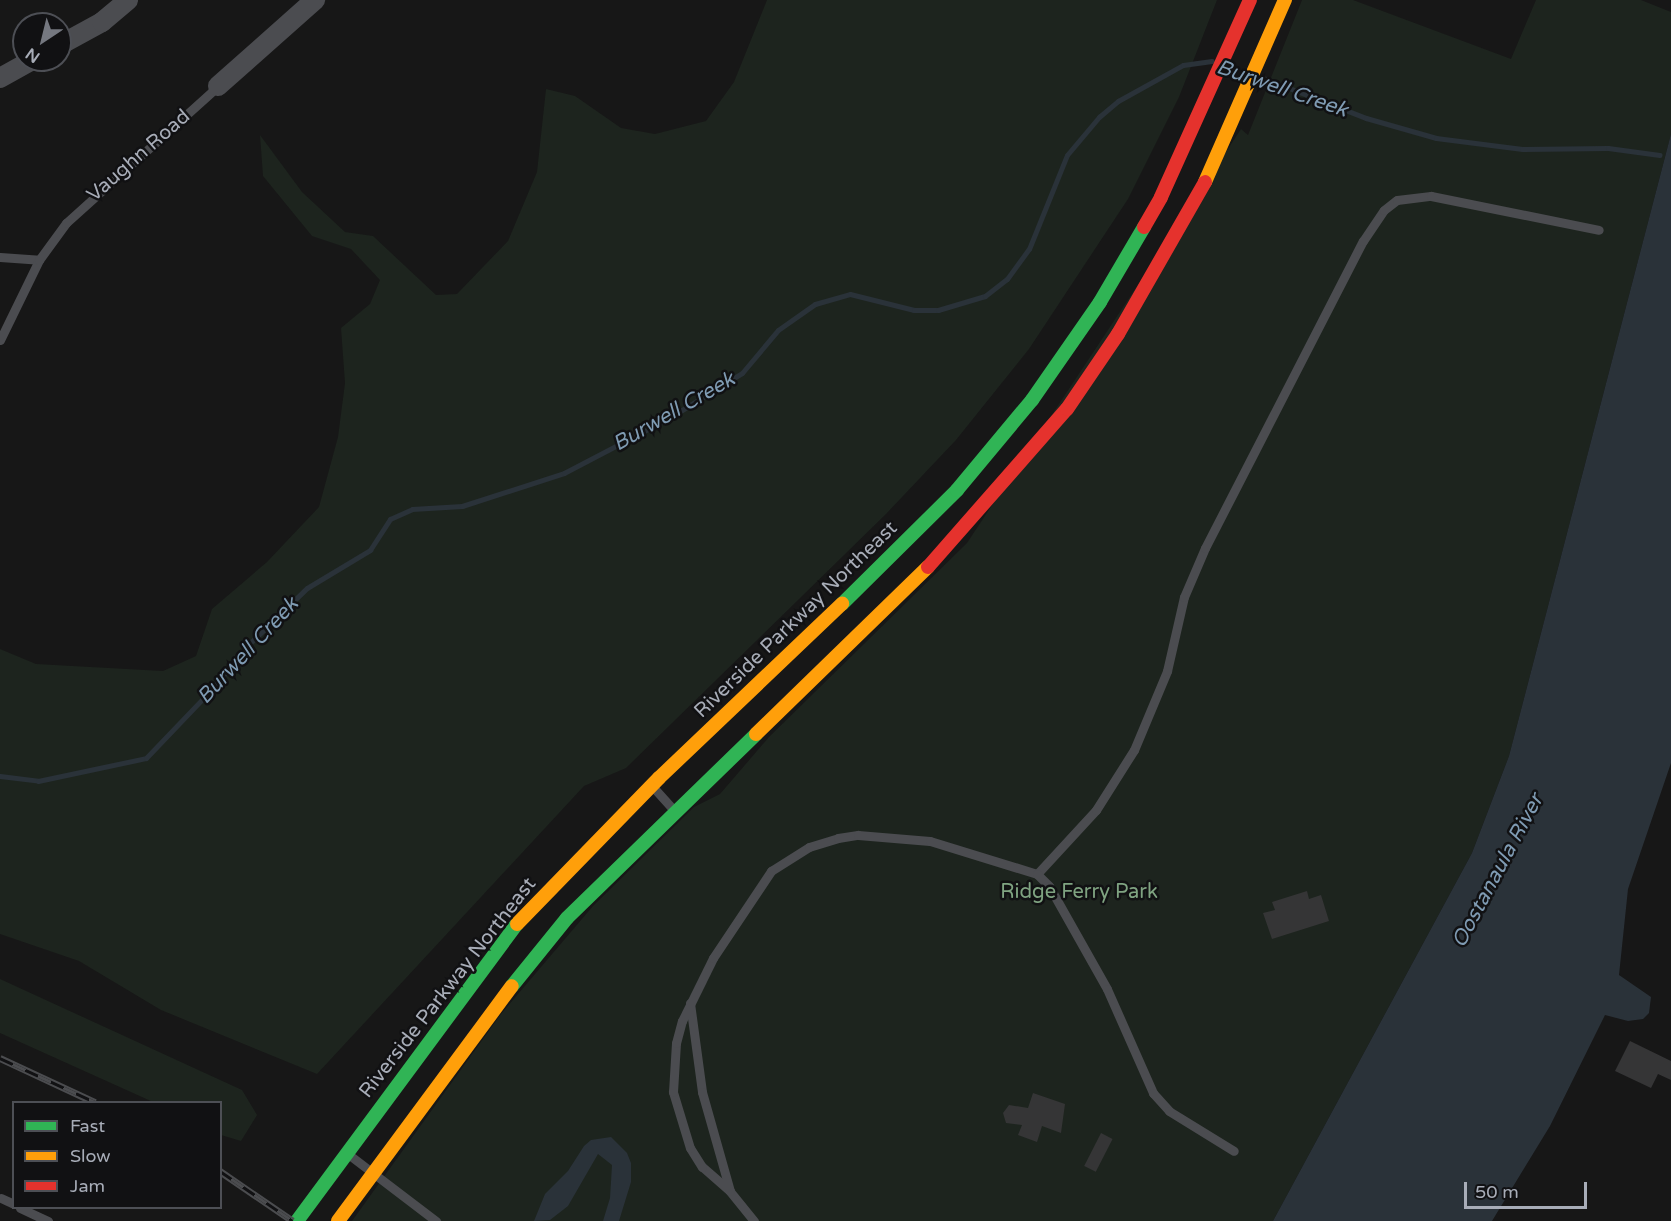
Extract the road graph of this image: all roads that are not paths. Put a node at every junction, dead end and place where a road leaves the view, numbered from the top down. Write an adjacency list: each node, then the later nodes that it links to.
1 (128, 0): 5 (street)
2 (315, 0): 6 (street, Vaughn Road)
3 (1250, 0): 11 (main road, Riverside Parkway Northeast)
4 (1285, 0): 12 (main road)
5 (72, 38)
6 (218, 86): 9 (lane, Vaughn Road)
7 (1599, 230): 13 (lane)
8 (0, 257): 9 (lane)
9 (39, 260): 10 (lane, Vaughn Road)
10 (0, 340)
11 (651, 786): 12 (lane); 16 (main road, Riverside Parkway Northeast)
12 (674, 810): 17 (main road)
13 (1038, 874): 14 (lane); 15 (lane)
14 (690, 1003): 18 (lane); 18 (lane)
15 (1234, 1151)
16 (346, 1153): 17 (lane); 21 (main road, Riverside Parkway Northeast)
17 (373, 1173): 22 (main road); 23 (lane)
18 (730, 1191): 24 (lane)
19 (23, 1209): 20 (lane)
20 (48, 1221)
21 (297, 1221)
22 (338, 1221)
23 (436, 1221)
24 (754, 1221)

